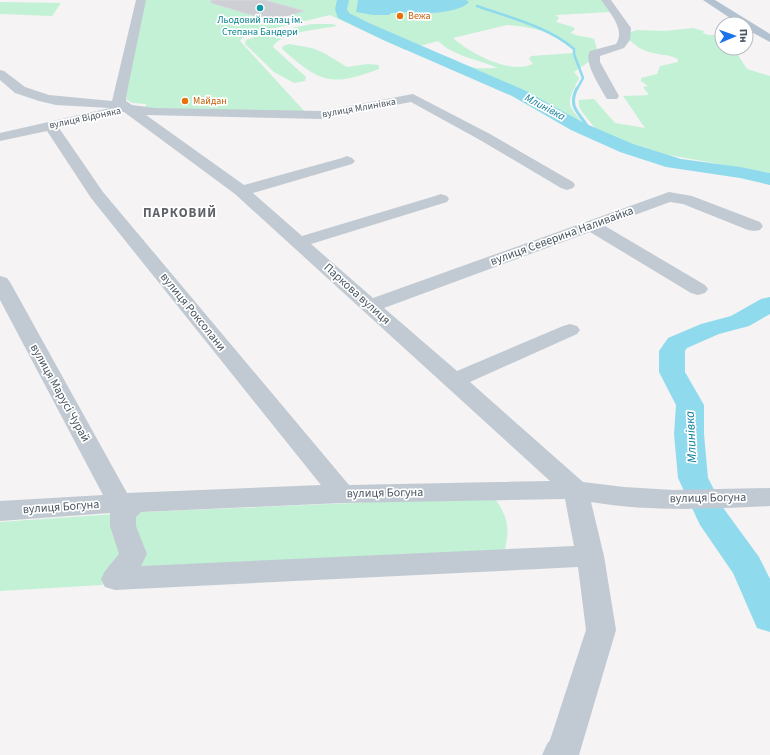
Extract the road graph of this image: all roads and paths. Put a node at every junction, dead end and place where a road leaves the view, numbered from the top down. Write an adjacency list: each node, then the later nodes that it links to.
1 (141, 0): 7 (street, вулиця Відоняка)
2 (606, 0): 6 (street)
3 (708, 0): 4 (main road)
4 (770, 39)
5 (1, 77): 7 (street)
6 (612, 96)
7 (128, 109): 8 (street, вулиця Відоняка); 11 (street, вулиця Млинівка); 12 (street, Паркова вулиця)
8 (50, 125): 9 (street, вулиця Відоняка); 23 (street, вулиця Роксолани)
9 (0, 137)
10 (347, 161): 12 (street)
11 (567, 185)
12 (241, 191): 16 (street, Паркова вулиця)
13 (441, 199): 16 (street)
14 (592, 226): 15 (street, вулиця Северина Наливайка); 18 (street); 19 (street, вулиця Северина Наливайка)
15 (754, 226)
16 (299, 242): 19 (street, Паркова вулиця)
17 (0, 282): 25 (street, вулиця Марусі Чурай)
18 (698, 289)
19 (370, 306): 21 (street, Паркова вулиця)
20 (570, 330): 21 (street)
21 (454, 381): 22 (street, Паркова вулиця)
22 (576, 490): 23 (street, вулиця Богуна); 24 (street, вулиця Богуна); 27 (street)
23 (342, 494): 25 (street, вулиця Богуна)
24 (770, 497)
25 (128, 503): 26 (street, вулиця Богуна); 27 (street)
26 (0, 511)
27 (590, 556): 28 (street)
28 (559, 755)

